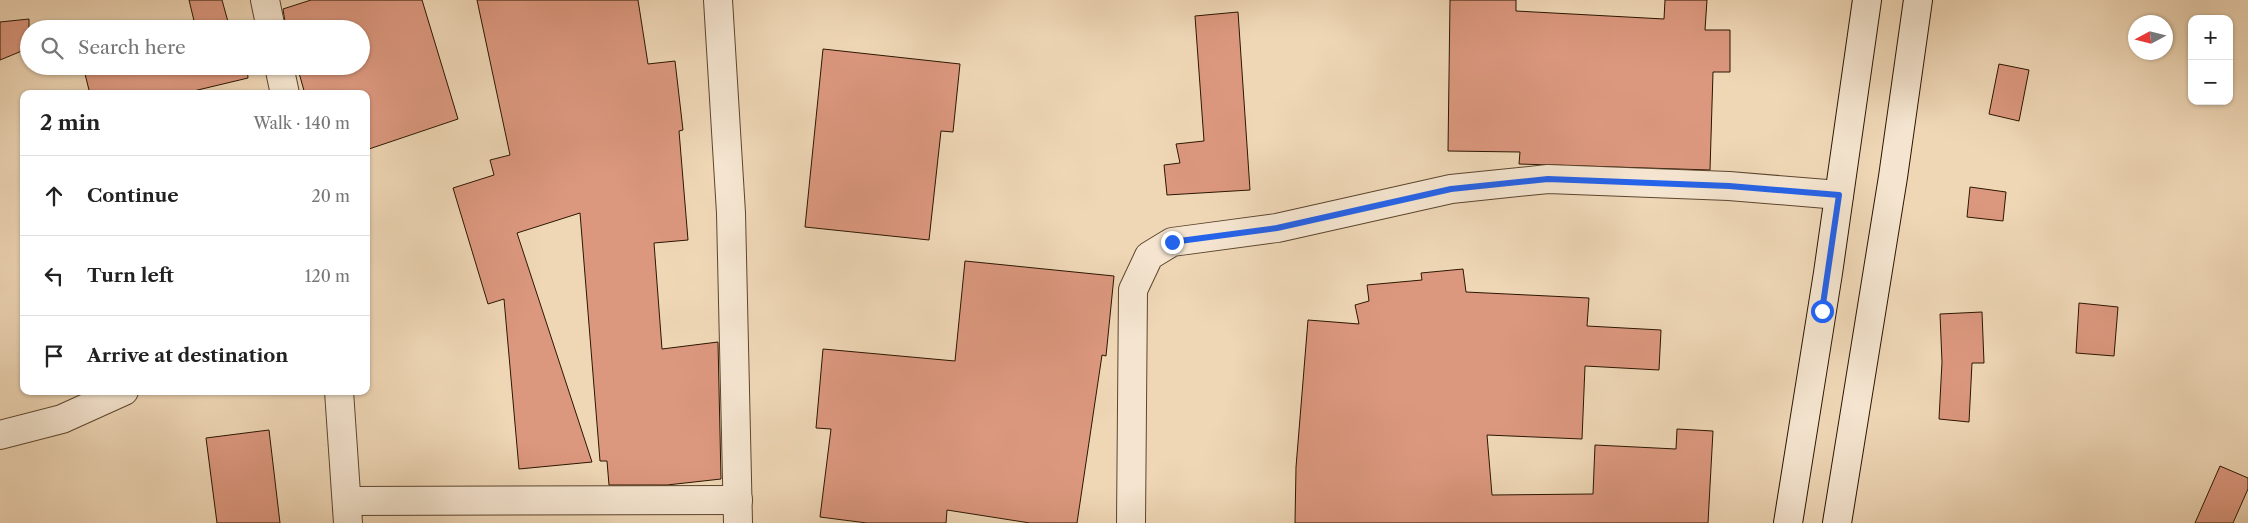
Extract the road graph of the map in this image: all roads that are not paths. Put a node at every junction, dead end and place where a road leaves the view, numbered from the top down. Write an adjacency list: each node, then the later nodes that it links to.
1 (265, 0): 5 (street)
2 (718, 0): 13 (street)
3 (1867, 0): 8 (street)
4 (1918, 0): 16 (street)
5 (269, 20)
6 (281, 75): 7 (street)
7 (284, 90)
8 (1839, 195): 14 (street); 15 (street)
9 (115, 395): 11 (street)
10 (339, 395): 12 (street)
11 (0, 435)
12 (347, 512): 13 (street)
13 (738, 512)
14 (1131, 523)
15 (1788, 523)
16 (1837, 523)

